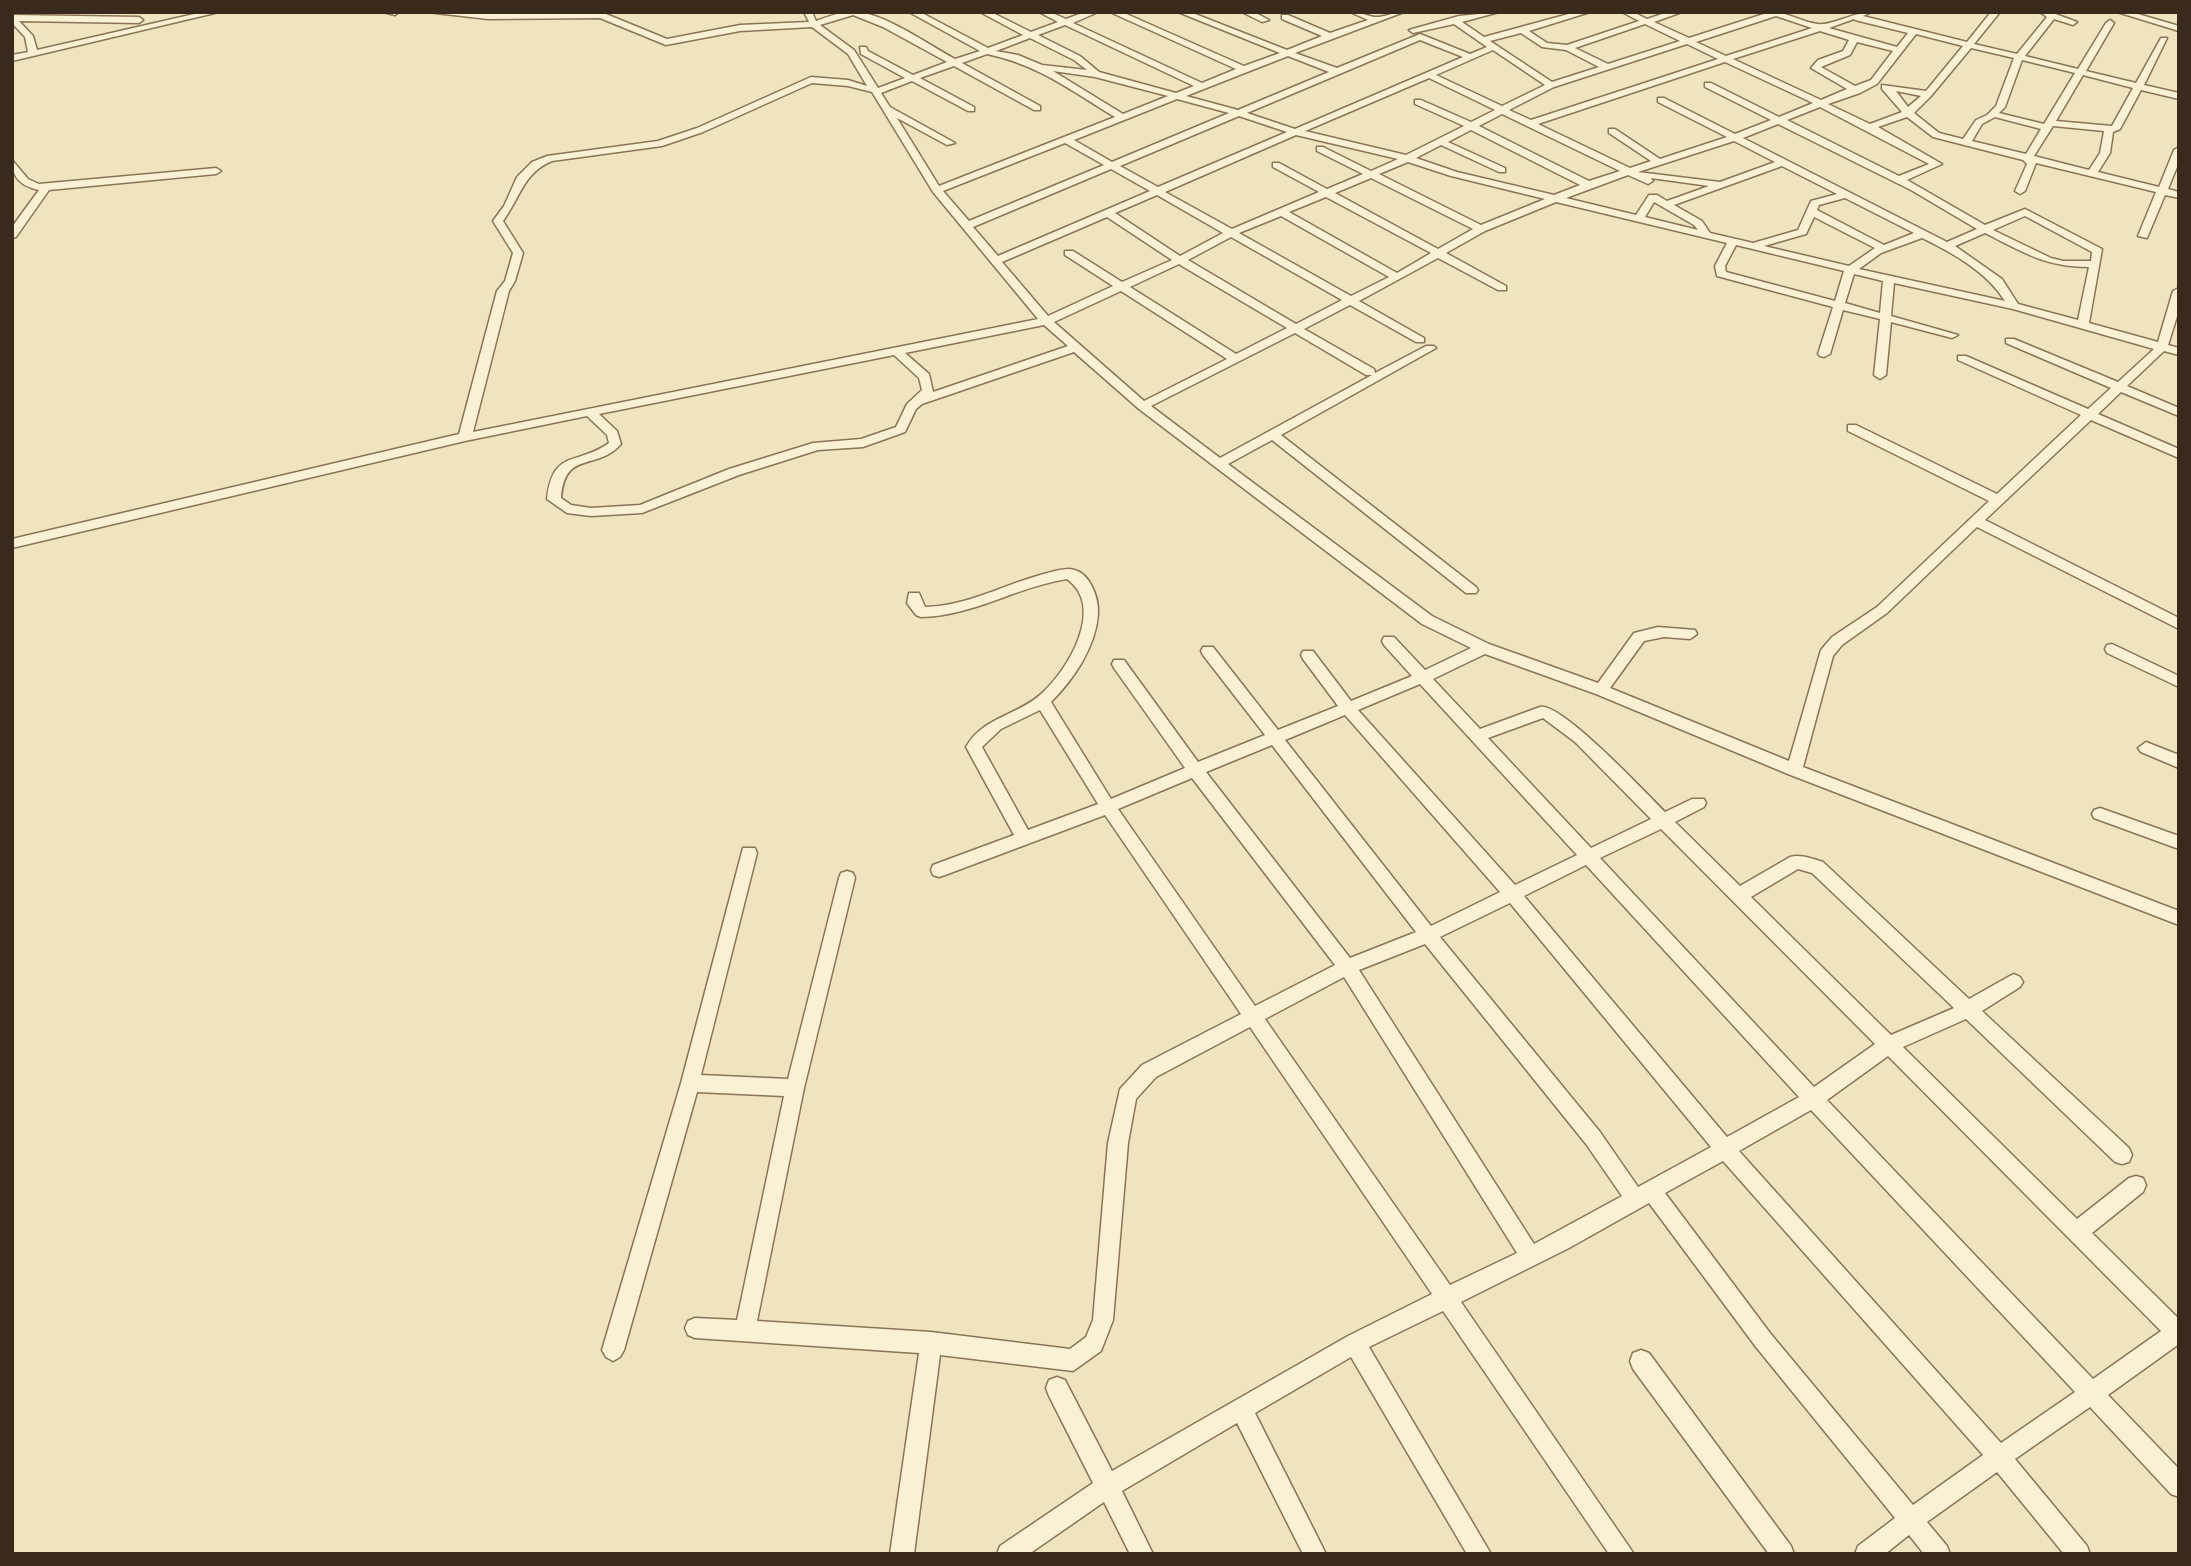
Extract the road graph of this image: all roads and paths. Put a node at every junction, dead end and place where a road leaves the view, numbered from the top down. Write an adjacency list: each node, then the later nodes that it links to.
1 (215, 12): 29 (street)
2 (387, 12): 3 (street)
3 (396, 12)
4 (430, 12): 37 (street)
5 (808, 12): 37 (street)
6 (853, 12): 37 (street); 65 (street)
7 (914, 12): 55 (street)
8 (984, 12): 44 (street)
9 (1043, 12): 35 (street)
10 (1094, 12): 35 (street)
11 (1114, 12): 68 (street)
12 (1182, 12): 57 (street)
13 (1246, 12): 30 (street)
14 (1354, 12): 31 (street)
15 (1401, 12): 31 (street)
16 (1586, 12): 42 (street)
17 (1626, 12): 33 (street)
18 (1678, 12): 33 (street)
19 (1868, 12): 27 (street)
20 (1996, 12): 50 (street)
21 (2042, 12): 25 (street)
22 (2121, 12): 40 (street)
23 (1776, 13): 39 (street); 48 (street)
24 (1493, 16): 32 (street)
25 (2052, 16): 34 (street); 60 (street)
26 (1285, 17): 45 (street)
27 (1855, 17): 39 (street); 43 (street)
28 (12, 18): 29 (street); 56 (street)
29 (180, 18): 56 (street)
30 (1265, 20)
31 (1374, 20): 45 (street)
32 (1457, 21): 41 (street); 47 (street)
33 (1645, 22): 48 (street); 52 (street)
34 (2073, 22)
35 (1066, 23): 44 (street); 77 (street)
36 (2110, 23): 69 (street)
37 (814, 24): 81 (street)
38 (1510, 25): 42 (street)
39 (1823, 29): 46 (street); 64 (street)
40 (2179, 29)
41 (1413, 30)
42 (1522, 30): 47 (street); 52 (street)
43 (1913, 32): 50 (street); 54 (street)
44 (1031, 36): 55 (street); 71 (street)
45 (1329, 36): 57 (street)
46 (1854, 39): 54 (street); 80 (street)
47 (1482, 40): 51 (street)
48 (1684, 40): 64 (street); 66 (street)
49 (2164, 40): 78 (street)
50 (1969, 45): 60 (street); 82 (street)
51 (1493, 47): 59 (street); 63 (street)
52 (1563, 48): 58 (street); 66 (street)
53 (863, 49): 73 (street)
54 (1898, 50): 74 (street)
55 (989, 52): 65 (street); 67 (street)
56 (33, 53): 61 (street)
57 (1290, 53): 68 (street); 70 (street)
58 (1536, 55)
59 (1469, 56): 70 (street); 72 (street)
60 (2020, 57): 69 (street); 94 (street)
61 (12, 58)
62 (1526, 58): 63 (street)
63 (1515, 61): 75 (street)
64 (1727, 61): 87 (street); 97 (street)
65 (957, 62): 73 (street); 88 (street)
66 (1605, 66): 75 (street)
67 (1040, 67): 71 (street); 95 (street)
68 (1245, 70): 77 (street)
69 (2080, 71): 78 (street); 99 (street)
70 (1338, 72): 92 (street)
71 (1096, 74): 84 (street)
72 (1430, 75): 91 (street); 103 (street)
73 (912, 78): 81 (street); 90 (street)
74 (1874, 82): 79 (street); 80 (street)
75 (1551, 85): 91 (street)
76 (1708, 85): 96 (street)
77 (1201, 86): 84 (street)
78 (2138, 86): 83 (street); 101 (street)
79 (1888, 88): 82 (street); 93 (street)
80 (1857, 90): 87 (street)
81 (877, 91): 89 (street); 195 (street)
82 (1928, 94): 93 (street)
83 (2179, 96)
84 (1175, 97): 92 (street); 95 (street)
85 (1661, 100): 104 (street)
86 (1419, 102): 98 (street)
87 (1818, 104): 96 (street); 100 (street)
88 (1037, 108)
89 (887, 109): 109 (street); 131 (street)
90 (971, 109)
91 (1502, 109): 97 (street); 98 (street)
92 (1239, 113): 103 (street); 119 (street)
93 (1908, 113): 100 (street); 107 (street)
94 (1993, 114): 99 (street); 108 (street)
95 (1123, 118): 105 (street)
96 (1778, 121): 104 (street); 127 (street)
97 (1532, 123): 122 (street)
98 (1470, 125): 106 (street); 129 (street)
99 (2050, 126): 101 (street); 114 (street)
100 (1870, 127): 107 (street)
101 (2109, 130): 124 (street)
102 (1612, 131): 115 (street)
103 (1296, 132): 112 (street); 134 (street)
104 (1737, 137): 113 (street); 116 (street)
105 (1068, 140): 119 (street); 131 (street)
106 (1439, 141): 112 (street); 120 (street)
107 (1924, 141): 108 (street); 127 (street)
108 (1966, 142): 114 (street)
109 (950, 143)
110 (1320, 149): 126 (street)
111 (2179, 150): 132 (street)
112 (1407, 159): 126 (street); 139 (street)
113 (1671, 159): 115 (street); 123 (street)
114 (2028, 159): 124 (street); 133 (street)
115 (1659, 162): 125 (street)
116 (1783, 162): 128 (street); 136 (street)
117 (12, 163): 130 (street)
118 (1276, 165): 135 (street)
119 (1110, 167): 134 (street); 145 (street)
120 (1502, 170)
121 (216, 172): 130 (street)
122 (1629, 172): 125 (street); 129 (street)
123 (1691, 172): 125 (street); 128 (street)
124 (2092, 173): 132 (street)
125 (1647, 174): 138 (street)
126 (1371, 175): 135 (street); 146 (street)
127 (1898, 180): 147 (street)
128 (1721, 185): 140 (street)
129 (1588, 186): 139 (street)
130 (46, 187): 151 (street)
131 (937, 190): 145 (street)
132 (2161, 190): 137 (street); 152 (street)
133 (2020, 191)
134 (1158, 193): 143 (street); 148 (street)
135 (1329, 194): 142 (street); 158 (street)
136 (1845, 195): 141 (street); 150 (street)
137 (2179, 195)
138 (1653, 197): 140 (street); 144 (street)
139 (1554, 198): 144 (street); 146 (street)
140 (1666, 205): 149 (street)
141 (1811, 211): 154 (street); 156 (street)
142 (1283, 213): 148 (street); 163 (street)
143 (1108, 214): 159 (street); 160 (street)
144 (1638, 219): 149 (street)
145 (969, 225): 160 (street)
146 (1481, 229): 158 (street)
147 (1984, 229): 155 (street); 161 (street); 161 (street)
148 (1229, 234): 159 (street); 169 (street)
149 (1707, 234): 153 (street)
150 (1922, 234): 155 (street); 156 (street)
151 (12, 235)
152 (2143, 236)
153 (1734, 240): 154 (street); 170 (street)
154 (1753, 245): 162 (street)
155 (1947, 246): 171 (street)
156 (1884, 249): 162 (street)
157 (1069, 253): 165 (street)
158 (1438, 253): 163 (street); 166 (street)
159 (1180, 260): 165 (street); 175 (street)
160 (995, 261): 173 (street)
161 (2094, 264): 174 (street)
162 (1850, 270): 164 (street); 170 (street)
163 (1397, 277): 169 (street)
164 (1889, 279): 171 (street); 172 (street)
165 (1123, 287): 173 (street); 184 (street)
166 (1502, 288)
167 (2179, 292): 168 (street)
168 (2178, 300): 179 (street)
169 (1348, 302): 175 (street); 194 (street)
170 (1839, 305): 172 (street); 182 (street)
171 (2014, 306): 174 (street)
172 (1884, 317): 176 (street); 186 (street)
173 (1046, 321): 178 (street); 180 (street)
174 (2083, 325): 179 (street)
175 (1293, 328): 184 (street); 185 (street)
176 (1952, 335)
177 (2010, 341): 187 (street)
178 (1076, 347): 188 (street); 189 (street)
179 (2162, 347): 181 (street); 187 (street)
180 (896, 351): 188 (street); 190 (street)
181 (2179, 352)
182 (1824, 354)
183 (1962, 358): 192 (street)
184 (1235, 359): 189 (street)
185 (1370, 372)
186 (1880, 375)
187 (2120, 387): 191 (street); 192 (street)
188 (918, 401): 190 (street)
189 (1143, 407): 197 (street)
190 (590, 412): 195 (street)
191 (2179, 412)
192 (2089, 415): 196 (street); 198 (street)
193 (1852, 428): 198 (street)
194 (1274, 436): 197 (street); 201 (street)
195 (465, 437): 200 (street)
196 (2179, 454)
197 (1221, 463): 206 (street)
198 (1998, 500): 199 (street)
199 (1976, 522): 203 (street); 221 (street)
200 (12, 544)
201 (1471, 590)
202 (914, 596): 214 (street)
203 (2179, 624)
204 (1690, 634): 213 (street)
205 (1389, 641): 211 (street)
206 (1484, 648): 211 (street); 213 (street)
207 (2112, 649): 212 (street)
208 (1208, 651): 217 (street)
209 (1308, 655): 215 (street)
210 (1119, 664): 220 (street)
211 (1424, 677): 215 (street); 216 (street)
212 (2179, 682)
213 (1601, 690): 221 (street)
214 (1042, 701): 223 (street); 226 (street)
215 (1348, 708): 217 (street); 232 (street)
216 (1477, 736): 225 (street); 229 (street)
217 (1275, 737): 220 (street); 235 (street)
218 (2147, 748): 219 (street)
219 (2179, 762)
220 (1195, 770): 223 (street); 236 (street)
221 (1794, 770): 234 (street)
222 (1698, 803): 225 (street)
223 (1108, 807): 226 (street); 239 (street)
224 (2100, 814): 227 (street)
225 (1666, 821): 229 (street); 233 (street)
226 (1024, 838): 230 (street)
227 (2179, 843)
228 (750, 853): 241 (street)
229 (1586, 856): 232 (street); 243 (street)
230 (939, 870)
231 (847, 878): 242 (street)
232 (1511, 892): 235 (street); 244 (street)
233 (1738, 896): 238 (street); 240 (street)
234 (2179, 918)
235 (1428, 935): 236 (street); 247 (street)
236 (1347, 967): 239 (street); 249 (street)
237 (2014, 982): 238 (street)
238 (1967, 1010): 240 (street); 245 (street)
239 (1252, 1016): 250 (street); 254 (street)
240 (1889, 1045): 243 (street); 248 (street)
241 (690, 1083): 242 (street); 256 (street)
242 (794, 1088): 252 (street)
243 (1813, 1099): 244 (street); 259 (street)
244 (1724, 1148): 247 (street); 261 (street)
245 (2122, 1156)
246 (2136, 1185): 248 (street)
247 (1643, 1195): 249 (street); 264 (street)
248 (2077, 1233): 253 (street)
249 (1531, 1257): 250 (street)
250 (1447, 1300): 255 (street); 270 (street)
251 (695, 1328): 252 (street)
252 (745, 1331): 254 (street)
253 (2178, 1332): 259 (street)
254 (931, 1343): 265 (street)
255 (1355, 1343): 260 (street); 269 (street)
256 (613, 1350)
257 (1641, 1361): 271 (street)
258 (1057, 1388): 262 (street)
259 (2092, 1395): 261 (street); 263 (street)
260 (1242, 1410): 262 (street); 268 (street)
261 (1999, 1457): 264 (street); 274 (street)
262 (1108, 1486): 266 (street); 267 (street)
263 (2179, 1486)
264 (1912, 1518): 272 (street); 273 (street)
265 (902, 1554)
266 (1008, 1554)
267 (1142, 1554)
268 (1315, 1554)
269 (1480, 1554)
270 (1623, 1554)
271 (1783, 1554)
272 (1866, 1554)
273 (1939, 1554)
274 (2079, 1554)

